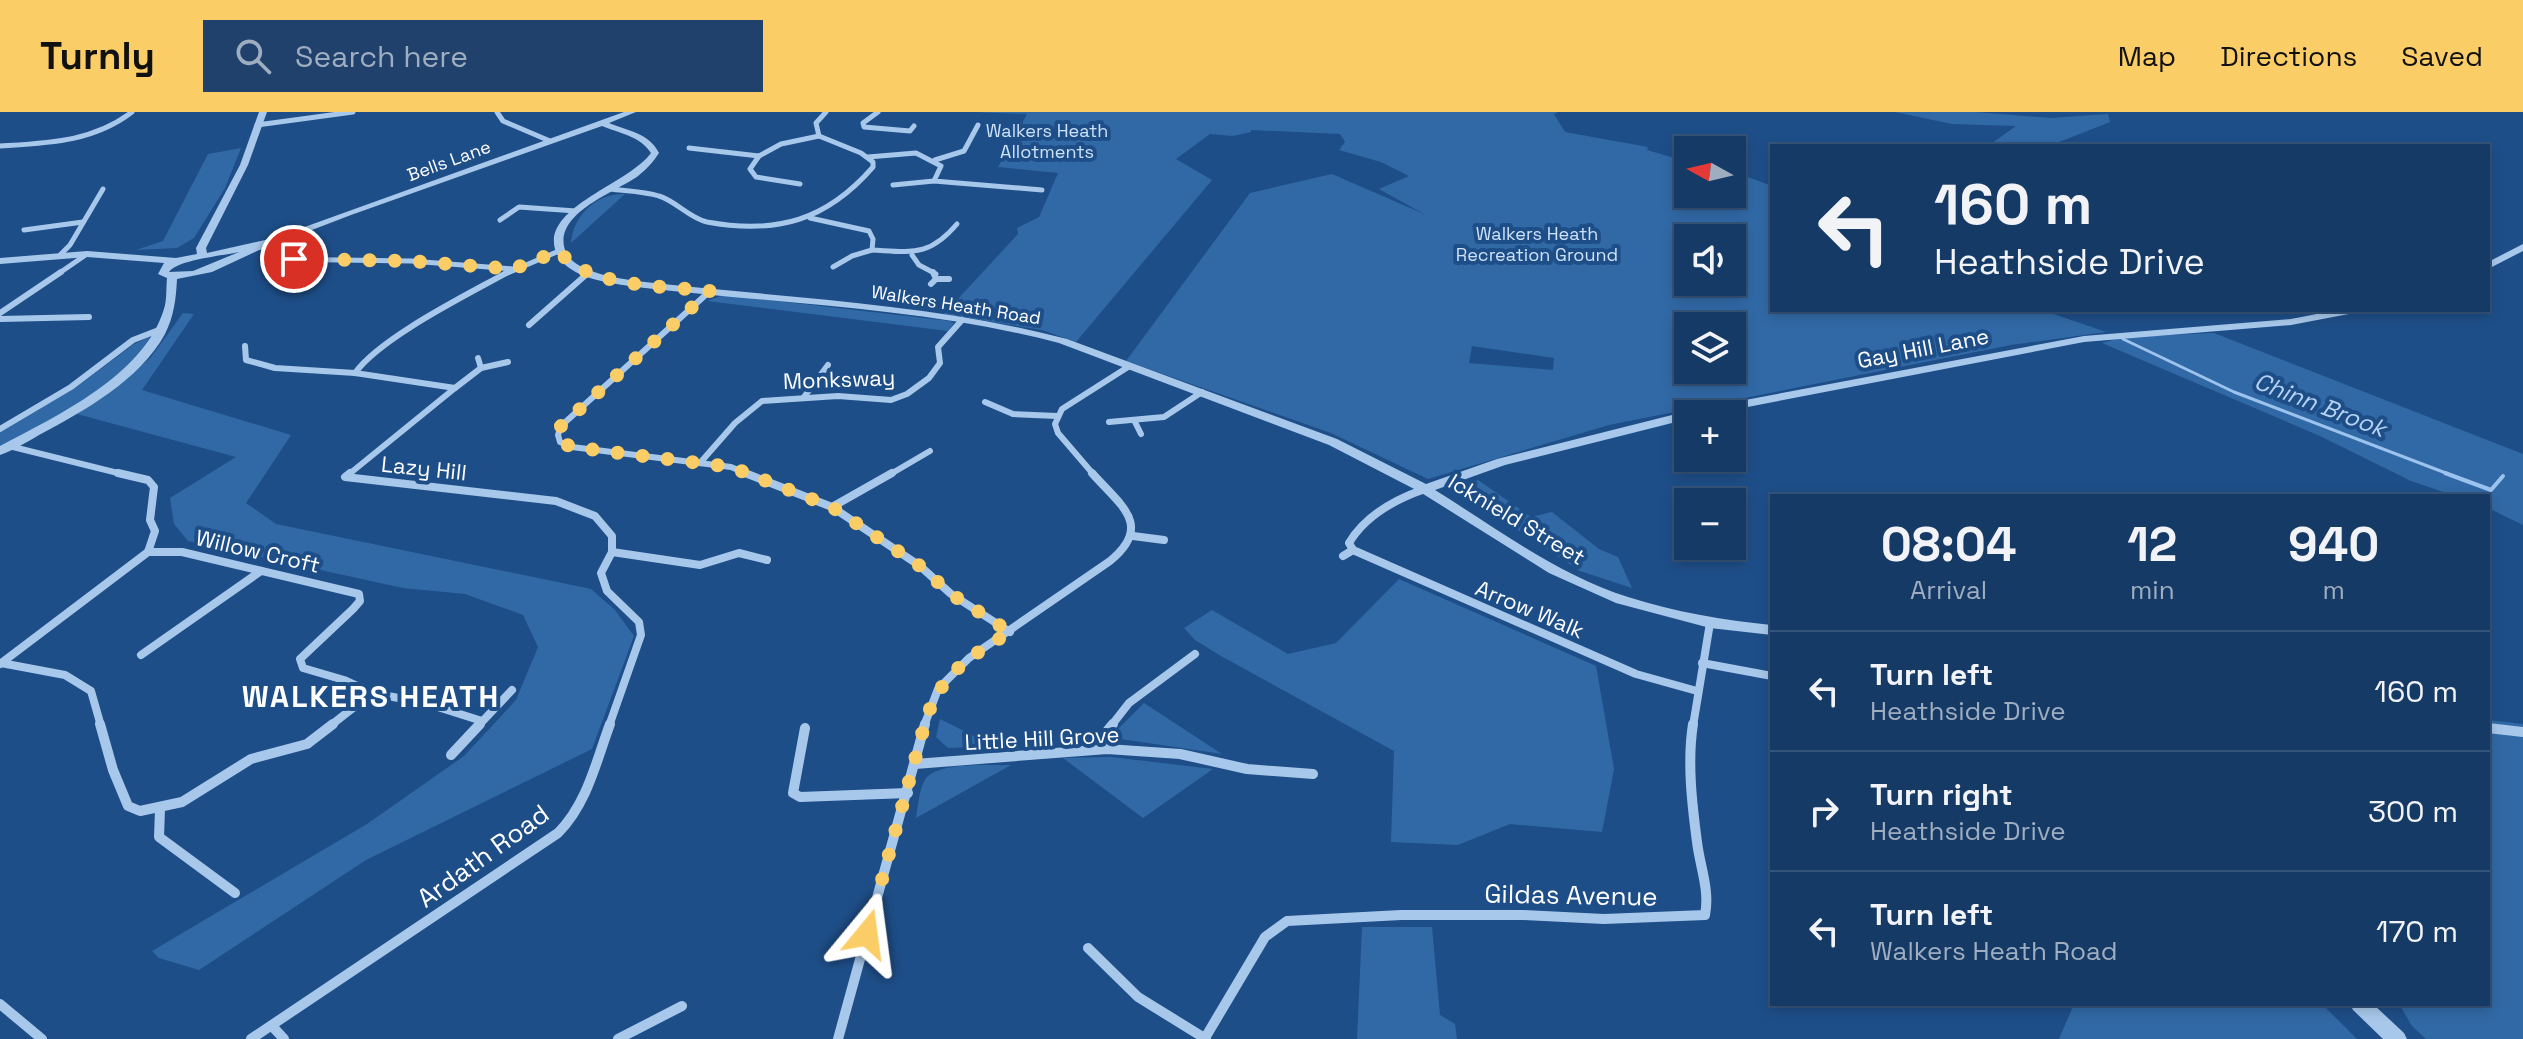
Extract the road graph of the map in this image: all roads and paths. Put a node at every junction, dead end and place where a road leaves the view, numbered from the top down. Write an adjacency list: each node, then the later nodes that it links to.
1 (132, 112): 14 (street)
2 (263, 112): 9 (street)
3 (353, 112): 9 (street)
4 (497, 112): 13 (street)
5 (632, 112): 8 (street, Bells Lane)
6 (826, 112): 12 (street)
7 (878, 112): 10 (street)
8 (603, 123): 13 (street, Bells Lane); 23 (street)
9 (257, 125): 33 (street)
10 (914, 126)
11 (986, 129): 18 (street)
12 (819, 136): 16 (street); 17 (street)
13 (550, 141): 42 (street, Bells Lane)
14 (0, 146)
15 (695, 150): 16 (street)
16 (759, 156): 20 (street)
17 (868, 157): 18 (street); 28 (street)
18 (935, 160): 19 (street)
19 (934, 181): 21 (street); 24 (street)
20 (800, 184)
21 (893, 185)
22 (103, 189): 30 (street)
23 (610, 189): 27 (street); 28 (street)
24 (1042, 190)
25 (528, 201): 26 (street)
26 (519, 207): 27 (street); 29 (street)
27 (576, 211): 37 (street)
28 (810, 218): 36 (street)
29 (500, 220)
30 (83, 222): 31 (street); 39 (street)
31 (24, 230)
32 (965, 231): 40 (street)
33 (207, 237): 34 (street); 42 (street)
34 (195, 246): 41 (street); 44 (street)
35 (2523, 247): 47 (street)
36 (872, 250): 40 (street); 46 (street)
37 (559, 251): 48 (street); 50 (street, Walkers Heath Road)
38 (87, 254): 39 (street); 41 (street); 56 (street)
39 (60, 255): 45 (street)
40 (912, 255): 52 (street)
41 (131, 257): 44 (street); 51 (street)
42 (211, 259): 44 (street); 49 (street)
43 (267, 259): 48 (street)
44 (180, 260): 51 (street)
45 (0, 261)
46 (850, 265)
47 (2490, 265)
48 (513, 269): 69 (street)
49 (204, 272): 51 (street); 54 (street)
50 (588, 273): 53 (street, Walkers Heath Road); 60 (street)
51 (167, 274): 54 (street)
52 (949, 279)
53 (710, 291): 59 (street, Walkers Heath Road); 83 (street)
54 (172, 296): 62 (street)
55 (2344, 312): 74 (street, Gay Hill Lane)
56 (0, 316): 58 (street)
57 (89, 317): 58 (street)
58 (58, 319): 61 (street)
59 (962, 320): 67 (street, Walkers Heath Road); 72 (street, Monksway)
60 (529, 325)
61 (48, 327)
62 (164, 328): 79 (street); 81 (street)
63 (245, 346): 69 (street)
64 (478, 358): 68 (street)
65 (508, 362): 68 (street, Lazy Hill)
66 (828, 365): 72 (street)
67 (1128, 367): 71 (street, Walkers Heath Road); 75 (street)
68 (481, 368): 70 (street, Lazy Hill)
69 (355, 373): 70 (street)
70 (455, 388): 90 (street, Lazy Hill)
71 (1202, 392): 78 (street); 84 (street, Walkers Heath Road)
72 (804, 397): 83 (street, Monksway)
73 (985, 402): 75 (street)
74 (1746, 403)
75 (1057, 416): 86 (street)
76 (1674, 418): 84 (street, Gay Hill Lane)
77 (1109, 422): 78 (street)
78 (1135, 422): 80 (street)
79 (0, 429)
80 (1141, 434)
81 (4, 449): 89 (street)
82 (930, 451): 85 (street)
83 (700, 463): 85 (street)
84 (1425, 489): 88 (street); 94 (street, Icknield Street)
85 (832, 507): 96 (street)
86 (1133, 536): 87 (street); 96 (street)
87 (1164, 540)
88 (1353, 550): 91 (street); 103 (street, Arrow Walk)
89 (148, 552): 93 (street, Willow Croft); 100 (street)
90 (612, 552): 92 (street); 120 (street, Ardath Road)
91 (1343, 556)
92 (767, 560)
93 (261, 571): 98 (street); 104 (street, Willow Croft)
94 (1710, 623): 95 (street, Icknield Street); 99 (street, Gildas Avenue)
95 (1770, 630)
96 (1010, 632): 111 (street)
97 (1195, 654): 109 (street)
98 (141, 655)
99 (1702, 663): 101 (street); 103 (street, Gildas Avenue)
100 (1, 664): 114 (street)
101 (1770, 676)
102 (512, 690): 105 (street)
103 (1697, 691): 126 (street, Gildas Avenue)
104 (372, 693): 105 (street); 114 (street)
105 (482, 721): 110 (street)
106 (805, 728): 113 (street)
107 (2490, 728): 108 (street)
108 (2523, 732)
109 (1107, 749): 111 (street, Little Hill Grove); 112 (street, Little Hill Grove)
110 (451, 755)
111 (915, 764): 113 (street)
112 (1313, 774)
113 (908, 793): 125 (street)
114 (160, 809): 115 (street)
115 (235, 893)
116 (1088, 948): 126 (street)
117 (0, 1004): 121 (street)
118 (682, 1006): 124 (street)
119 (2362, 1006): 127 (street)
120 (272, 1026): 122 (street, Ardath Road); 123 (street)
121 (42, 1039)
122 (251, 1039)
123 (284, 1039)
124 (618, 1039)
125 (838, 1039)
126 (1206, 1039)
127 (2397, 1039)

